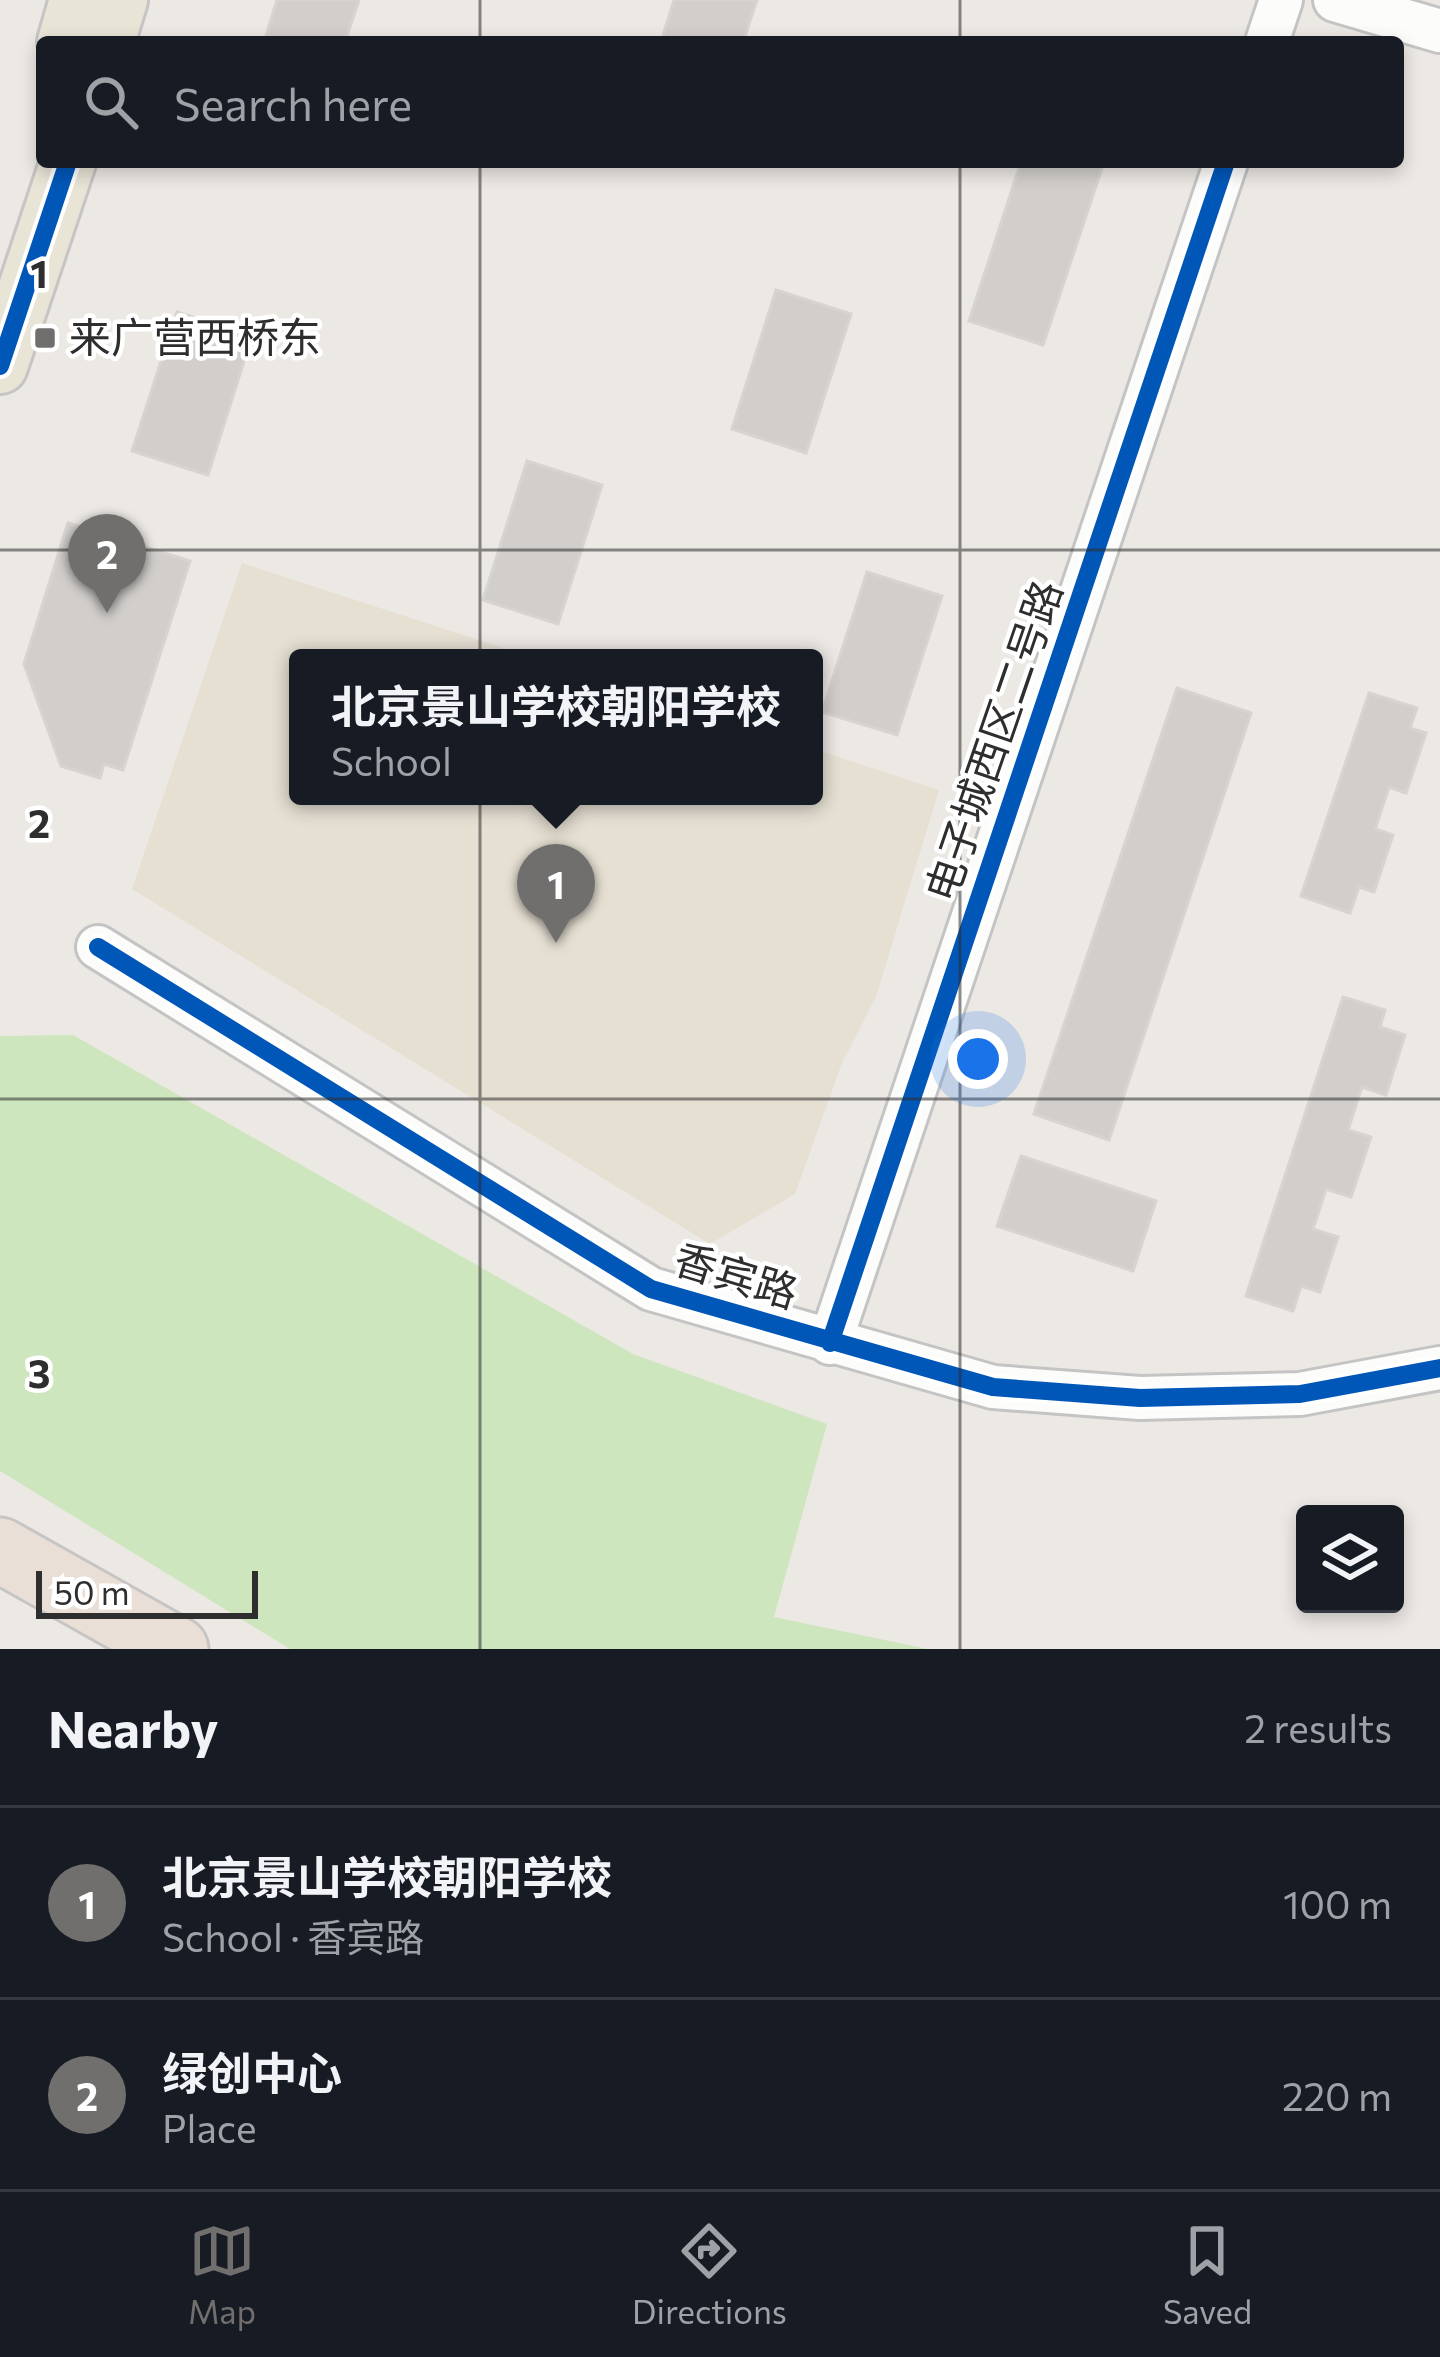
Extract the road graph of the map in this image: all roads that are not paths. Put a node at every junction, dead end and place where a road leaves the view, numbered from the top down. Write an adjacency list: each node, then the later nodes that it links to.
1 (77, 0): 6 (main road)
2 (120, 0): 7 (main road)
3 (1281, 0): 8 (street)
4 (1335, 0): 5 (street)
5 (1440, 31)
6 (67, 36)
7 (108, 36)
8 (1269, 36)
9 (36, 146): 12 (main road)
10 (66, 168): 13 (main road)
11 (1224, 168): 15 (street, 电子城西区二号路)
12 (0, 257)
13 (0, 366)
14 (98, 947): 15 (street, 香宾路)
15 (830, 1343): 16 (street, 香宾路)
16 (1440, 1368)
17 (0, 1550): 20 (highway)
18 (0, 1573): 19 (highway)
19 (119, 1649)
20 (176, 1649)

